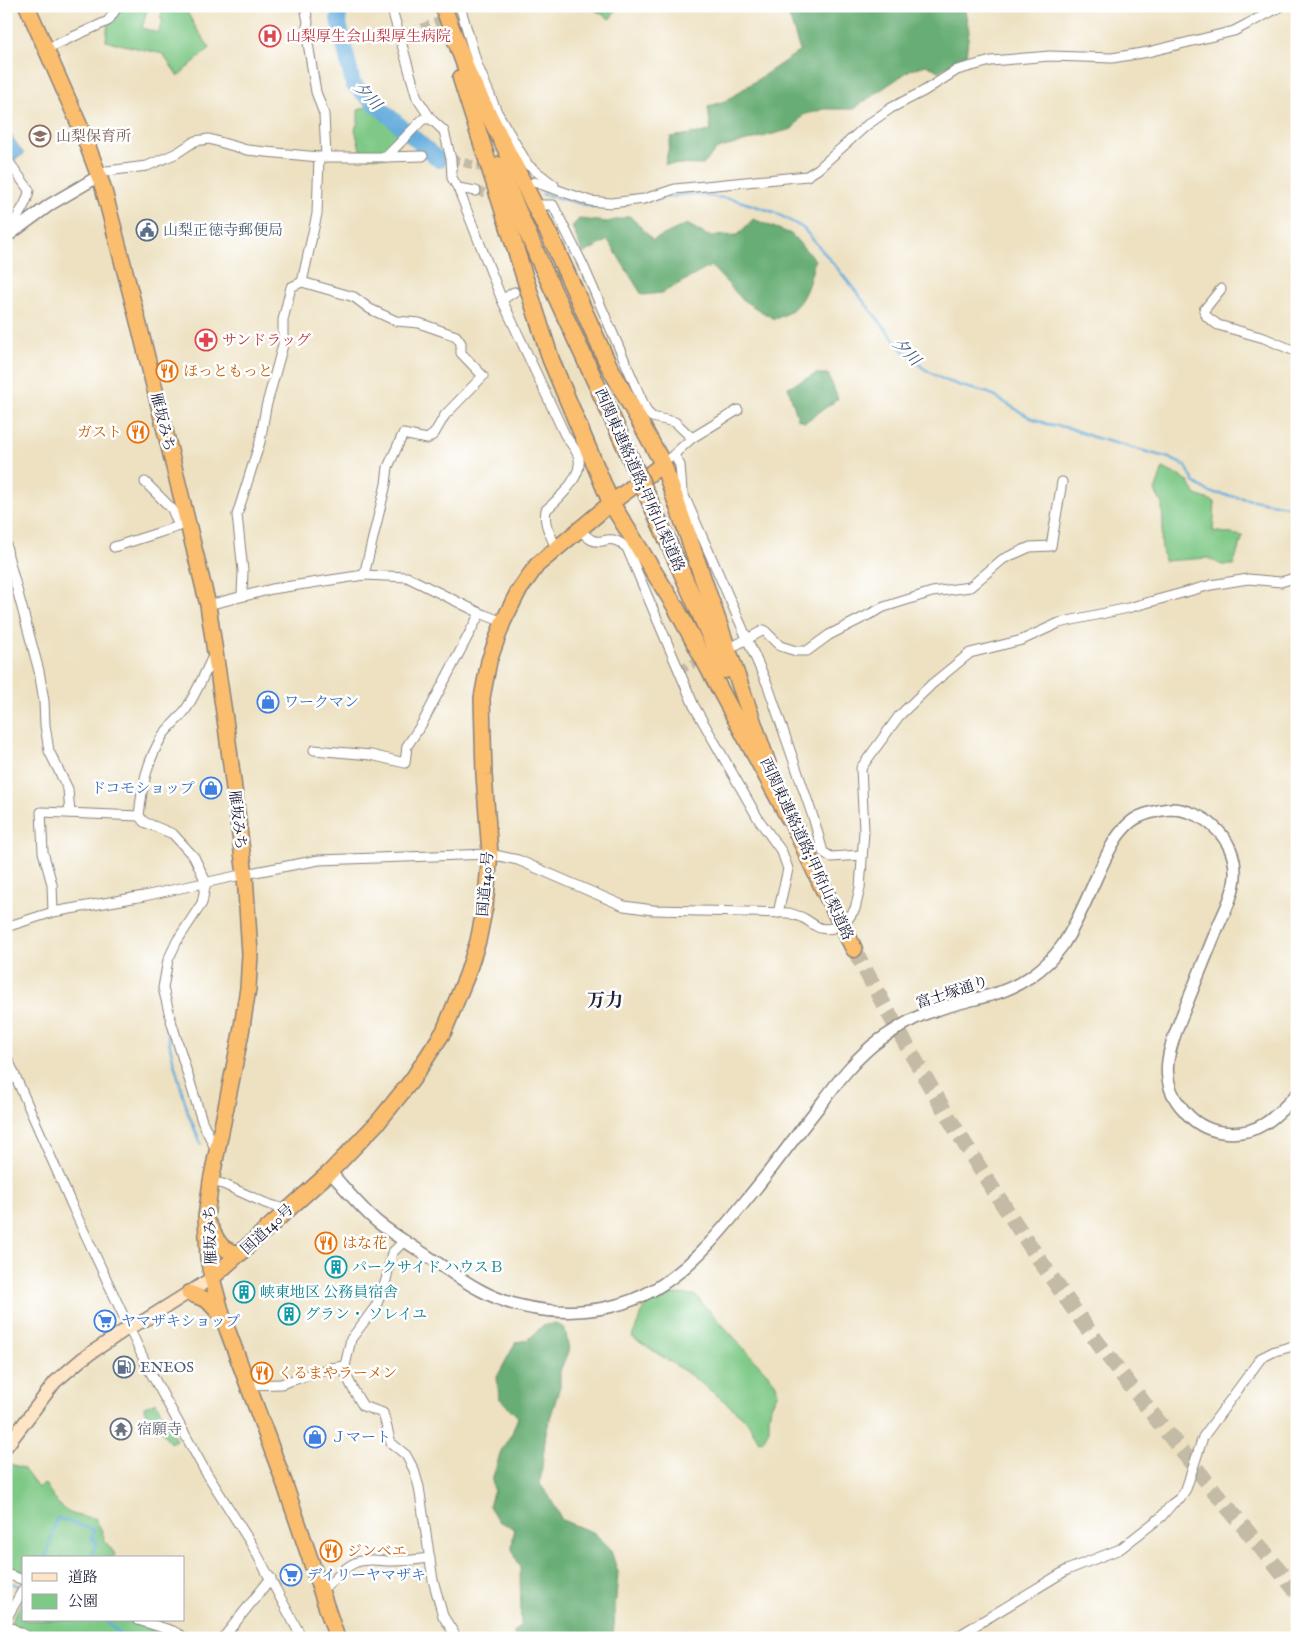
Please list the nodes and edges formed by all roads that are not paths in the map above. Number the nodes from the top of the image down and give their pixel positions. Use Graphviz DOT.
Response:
graph roads {
  1 [pos="27,6"];
  2 [pos="118,6"];
  3 [pos="305,6"];
  4 [pos="391,6"];
  5 [pos="437,6"];
  6 [pos="1282,6"];
  7 [pos="455,10"];
  8 [pos="409,33"];
  9 [pos="399,37"];
  10 [pos="46,48"];
  11 [pos="458,69"];
  12 [pos="431,119"];
  13 [pos="423,156"];
  14 [pos="323,157"];
  15 [pos="386,157"];
  16 [pos="6,158"];
  17 [pos="99,176"];
  18 [pos="534,182"];
  19 [pos="458,188"];
  20 [pos="560,190"];
  21 [pos="476,191"];
  22 [pos="539,205"];
  23 [pos="10,235"];
  24 [pos="302,282"];
  25 [pos="1221,289"];
  26 [pos="514,292"];
  27 [pos="502,300"];
  28 [pos="1297,352"];
  29 [pos="738,410"];
  30 [pos="692,438"];
  31 [pos="669,459"];
  32 [pos="145,482"];
  33 [pos="1062,482"];
  34 [pos="611,502"];
  35 [pos="184,524"];
  36 [pos="580,529"];
  37 [pos="6,544"];
  38 [pos="114,548"];
  39 [pos="556,549"];
  40 [pos="1297,574"];
  41 [pos="364,575"];
  42 [pos="242,595"];
  43 [pos="208,605"];
  44 [pos="480,613"];
  45 [pos="503,622"];
  46 [pos="748,639"];
  47 [pos="734,646"];
  48 [pos="216,650"];
  49 [pos="314,750"];
  50 [pos="770,768"];
  51 [pos="70,813"];
  52 [pos="139,816"];
  53 [pos="789,818"];
  54 [pos="490,854"];
  55 [pos="862,855"];
  56 [pos="245,874"];
  57 [pos="206,882"];
  58 [pos="53,912"];
  59 [pos="778,913"];
  60 [pos="846,922"];
  61 [pos="6,927"];
  62 [pos="833,928"];
  63 [pos="854,949"];
  64 [pos="6,1055"];
  65 [pos="1297,1094"];
  66 [pos="216,1150"];
  67 [pos="330,1172"];
  68 [pos="211,1181"];
  69 [pos="287,1210"];
  70 [pos="206,1217"];
  71 [pos="405,1240"];
  72 [pos="241,1253"];
  73 [pos="212,1278"];
  74 [pos="189,1293"];
  75 [pos="223,1318"];
  76 [pos="128,1328"];
  77 [pos="1297,1345"];
  78 [pos="345,1366"];
  79 [pos="249,1385"];
  80 [pos="6,1447"];
  81 [pos="430,1558"];
  82 [pos="6,1574"];
  83 [pos="270,1578"];
  84 [pos="22,1579"];
  85 [pos="320,1589"];
  86 [pos="22,1591"];
  87 [pos="6,1619"];
  88 [pos="144,1622"];
  89 [pos="6,1625"];
  90 [pos="30,1638"];
  91 [pos="185,1638"];
  92 [pos="223,1638"];
  93 [pos="302,1638"];
  94 [pos="337,1638"];
  95 [pos="457,1638"];
  96 [pos="955,1638"];
  1 -- 10 [label="highway, 雁坂みち"];
  2 -- 10 [label="street"];
  3 -- 14 [label="street"];
  4 -- 9 [label="street"];
  5 -- 11 [label="highway, 西関東連絡道路;甲府山梨道路"];
  6 -- 20 [label="street"];
  7 -- 20 [label="street"];
  7 -- 31 [label="highway"];
  8 -- 9 [label="street"];
  9 -- 12 [label="street"];
  10 -- 17 [label="highway, 雁坂みち"];
  11 -- 34 [label="highway"];
  11 -- 50 [label="highway, 西関東連絡道路;甲府山梨道路, bridge"];
  12 -- 15 [label="street"];
  12 -- 19 [label="street"];
  13 -- 15 [label="street"];
  14 -- 15 [label="street"];
  14 -- 17 [label="street"];
  14 -- 24 [label="street"];
  16 -- 23 [label="street"];
  17 -- 23 [label="street"];
  17 -- 35 [label="highway, 雁坂みち"];
  18 -- 20 [label="street"];
  19 -- 21 [label="street"];
  19 -- 27 [label="street"];
  22 -- 30 [label="street"];
  24 -- 41 [label="street"];
  24 -- 42 [label="street"];
  25 -- 28 [label="street"];
  26 -- 27 [label="street"];
  27 -- 39 [label="street"];
  29 -- 30 [label="street"];
  30 -- 31 [label="street"];
  31 -- 34 [label="highway, 国道140号"];
  31 -- 46 [label="street"];
  31 -- 50 [label="highway"];
  32 -- 35 [label="street"];
  33 -- 46 [label="street"];
  34 -- 36 [label="highway, 国道140号"];
  34 -- 53 [label="highway"];
  35 -- 38 [label="street"];
  35 -- 43 [label="highway, 雁坂みち"];
  36 -- 39 [label="highway, 国道140号"];
  36 -- 59 [label="street"];
  37 -- 51 [label="street"];
  39 -- 45 [label="highway, 国道140号"];
  40 -- 55 [label="street"];
  41 -- 42 [label="street"];
  41 -- 44 [label="street"];
  42 -- 43 [label="street"];
  43 -- 48 [label="highway, 雁坂みち"];
  44 -- 45 [label="street"];
  44 -- 49 [label="street"];
  45 -- 54 [label="highway, 国道140号"];
  46 -- 47 [label="street"];
  46 -- 55 [label="street"];
  48 -- 52 [label="street"];
  48 -- 56 [label="highway, 雁坂みち"];
  50 -- 53 [label="highway, 西関東連絡道路;甲府山梨道路"];
  51 -- 52 [label="street"];
  51 -- 58 [label="street"];
  52 -- 57 [label="street"];
  53 -- 63 [label="highway, 西関東連絡道路;甲府山梨道路"];
  54 -- 56 [label="street"];
  54 -- 59 [label="street"];
  54 -- 67 [label="highway, 国道140号"];
  55 -- 60 [label="street"];
  56 -- 57 [label="street"];
  56 -- 66 [label="highway, 雁坂みち"];
  57 -- 58 [label="street"];
  57 -- 66 [label="street"];
  58 -- 61 [label="street"];
  59 -- 62 [label="street"];
  64 -- 76 [label="street"];
  65 -- 71 [label="street, 富士塚通り"];
  66 -- 68 [label="highway, 雁坂みち"];
  67 -- 69 [label="highway, 国道140号"];
  67 -- 71 [label="street, 富士塚通り"];
  68 -- 69 [label="street"];
  68 -- 70 [label="highway, 雁坂みち"];
  69 -- 72 [label="highway, 国道140号"];
  70 -- 72 [label="highway"];
  70 -- 73 [label="highway, 雁坂みち"];
  71 -- 78 [label="street"];
  72 -- 73 [label="highway, 国道140号"];
  73 -- 74 [label="main road"];
  73 -- 75 [label="highway, 雁坂みち"];
  74 -- 75 [label="highway"];
  74 -- 76 [label="main road"];
  75 -- 79 [label="highway, 雁坂みち"];
  76 -- 80 [label="main road"];
  76 -- 83 [label="street"];
  77 -- 96 [label="street"];
  78 -- 79 [label="street"];
  78 -- 81 [label="street"];
  79 -- 85 [label="highway, 雁坂みち"];
  81 -- 85 [label="street"];
  81 -- 95 [label="street"];
  82 -- 84 [label="street"];
  83 -- 92 [label="street"];
  83 -- 93 [label="street"];
  85 -- 94 [label="highway, 雁坂みち"];
  86 -- 87 [label="street"];
  88 -- 91 [label="street"];
  89 -- 90 [label="street"];
}
